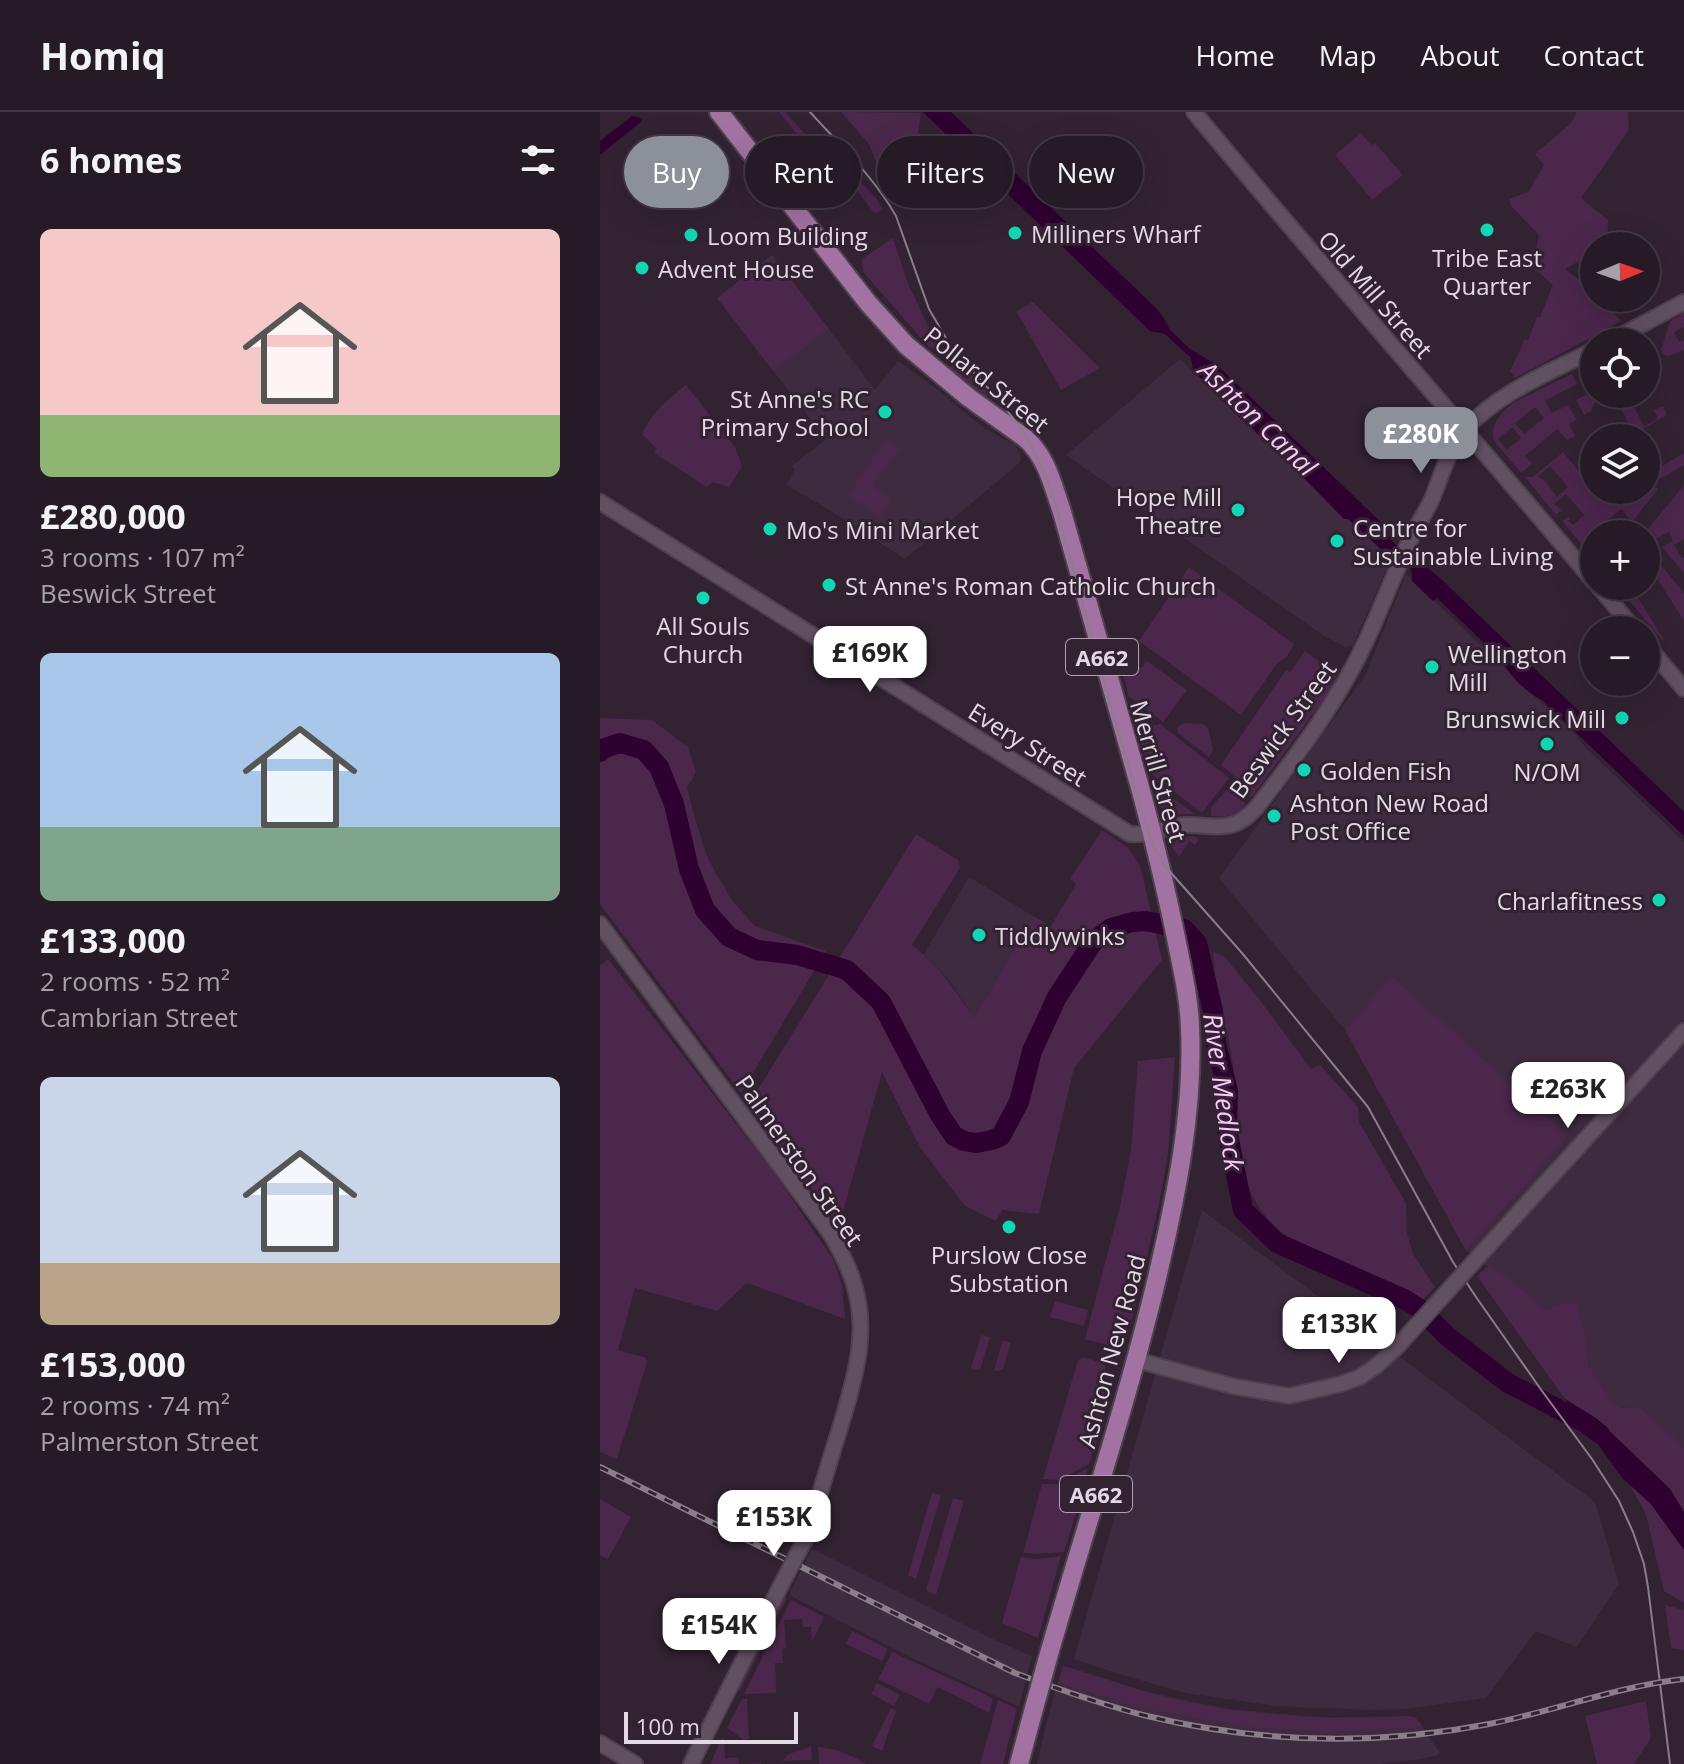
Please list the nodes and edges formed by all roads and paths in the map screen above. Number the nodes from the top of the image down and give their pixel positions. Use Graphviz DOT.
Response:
graph roads {
  1 [pos="719,112"];
  2 [pos="1194,112"];
  3 [pos="1684,302"];
  4 [pos="1635,328"];
  5 [pos="1580,357"];
  6 [pos="1466,429"];
  7 [pos="1043,459"];
  8 [pos="600,502"];
  9 [pos="1580,565"];
  10 [pos="1610,600"];
  11 [pos="1623,616"];
  12 [pos="1660,661"];
  13 [pos="1684,689"];
  14 [pos="1152,833"];
  15 [pos="600,924"];
  16 [pos="613,941"];
  17 [pos="1177,941"];
  18 [pos="600,951"];
  19 [pos="1684,1031"];
  20 [pos="1136,1360"];
  21 [pos="600,1743"];
  22 [pos="635,1764"];
  23 [pos="691,1764"];
  24 [pos="1019,1764"];
  1 -- 7 [label="main road, Pollard Street / A662"];
  2 -- 6 [label="street, Old Mill Street"];
  3 -- 4 [label="street"];
  5 -- 6 [label="street, Beswick Street"];
  6 -- 9 [label="street, Old Mill Street"];
  6 -- 14 [label="street, Beswick Street"];
  7 -- 14 [label="main road, Merrill Street / A662"];
  8 -- 14 [label="street, Every Street"];
  10 -- 11 [label="street, Old Mill Street"];
  12 -- 13 [label="street"];
  14 -- 17 [label="main road, Merrill Street / A662"];
  15 -- 16 [label="street, Palmerston Street"];
  16 -- 18 [label="street"];
  16 -- 23 [label="street, Palmerston Street, bridge"];
  17 -- 20 [label="main road, Ashton New Road / A662"];
  19 -- 20 [label="street, bridge"];
  20 -- 24 [label="main road, Ashton New Road / A662, bridge"];
  21 -- 22 [label="street"];
}
